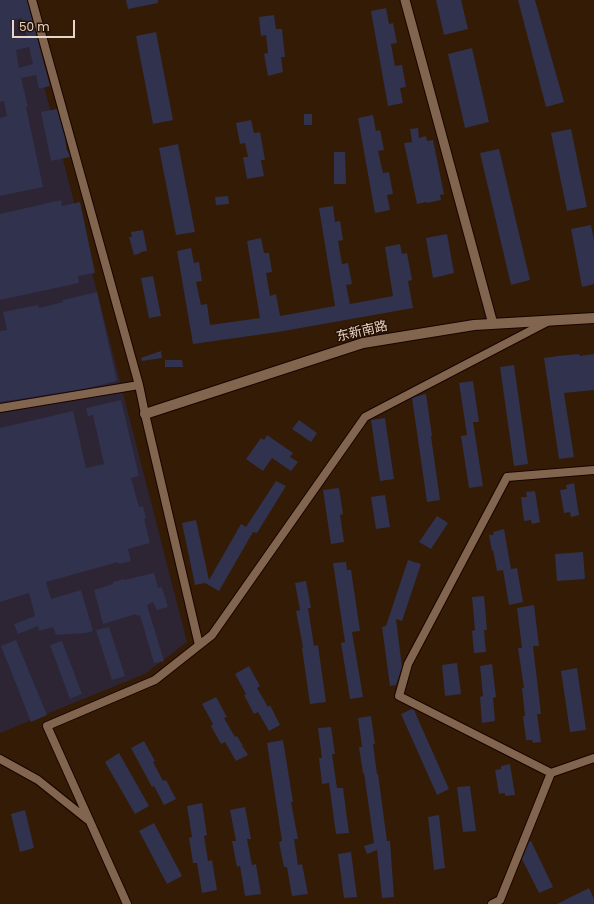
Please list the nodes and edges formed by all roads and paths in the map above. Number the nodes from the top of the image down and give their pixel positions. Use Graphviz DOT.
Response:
graph roads {
  1 [pos="32,0"];
  2 [pos="405,0"];
  3 [pos="594,318"];
  4 [pos="551,320"];
  5 [pos="493,324"];
  6 [pos="139,385"];
  7 [pos="0,408"];
  8 [pos="145,414"];
  9 [pos="594,470"];
  10 [pos="199,645"];
  11 [pos="594,758"];
  12 [pos="0,759"];
  13 [pos="551,773"];
  14 [pos="90,822"];
  15 [pos="127,904"];
  16 [pos="492,904"];
  1 -- 6 [label="street"];
  2 -- 5 [label="street"];
  3 -- 4 [label="main road, 东新南路"];
  4 -- 5 [label="main road, 东新南路"];
  4 -- 10 [label="street"];
  5 -- 8 [label="main road, 东新南路"];
  6 -- 7 [label="street"];
  6 -- 8 [label="street"];
  8 -- 10 [label="street"];
  9 -- 13 [label="street"];
  10 -- 14 [label="street"];
  11 -- 13 [label="street"];
  12 -- 14 [label="street"];
  13 -- 16 [label="street"];
  14 -- 15 [label="street"];
}
